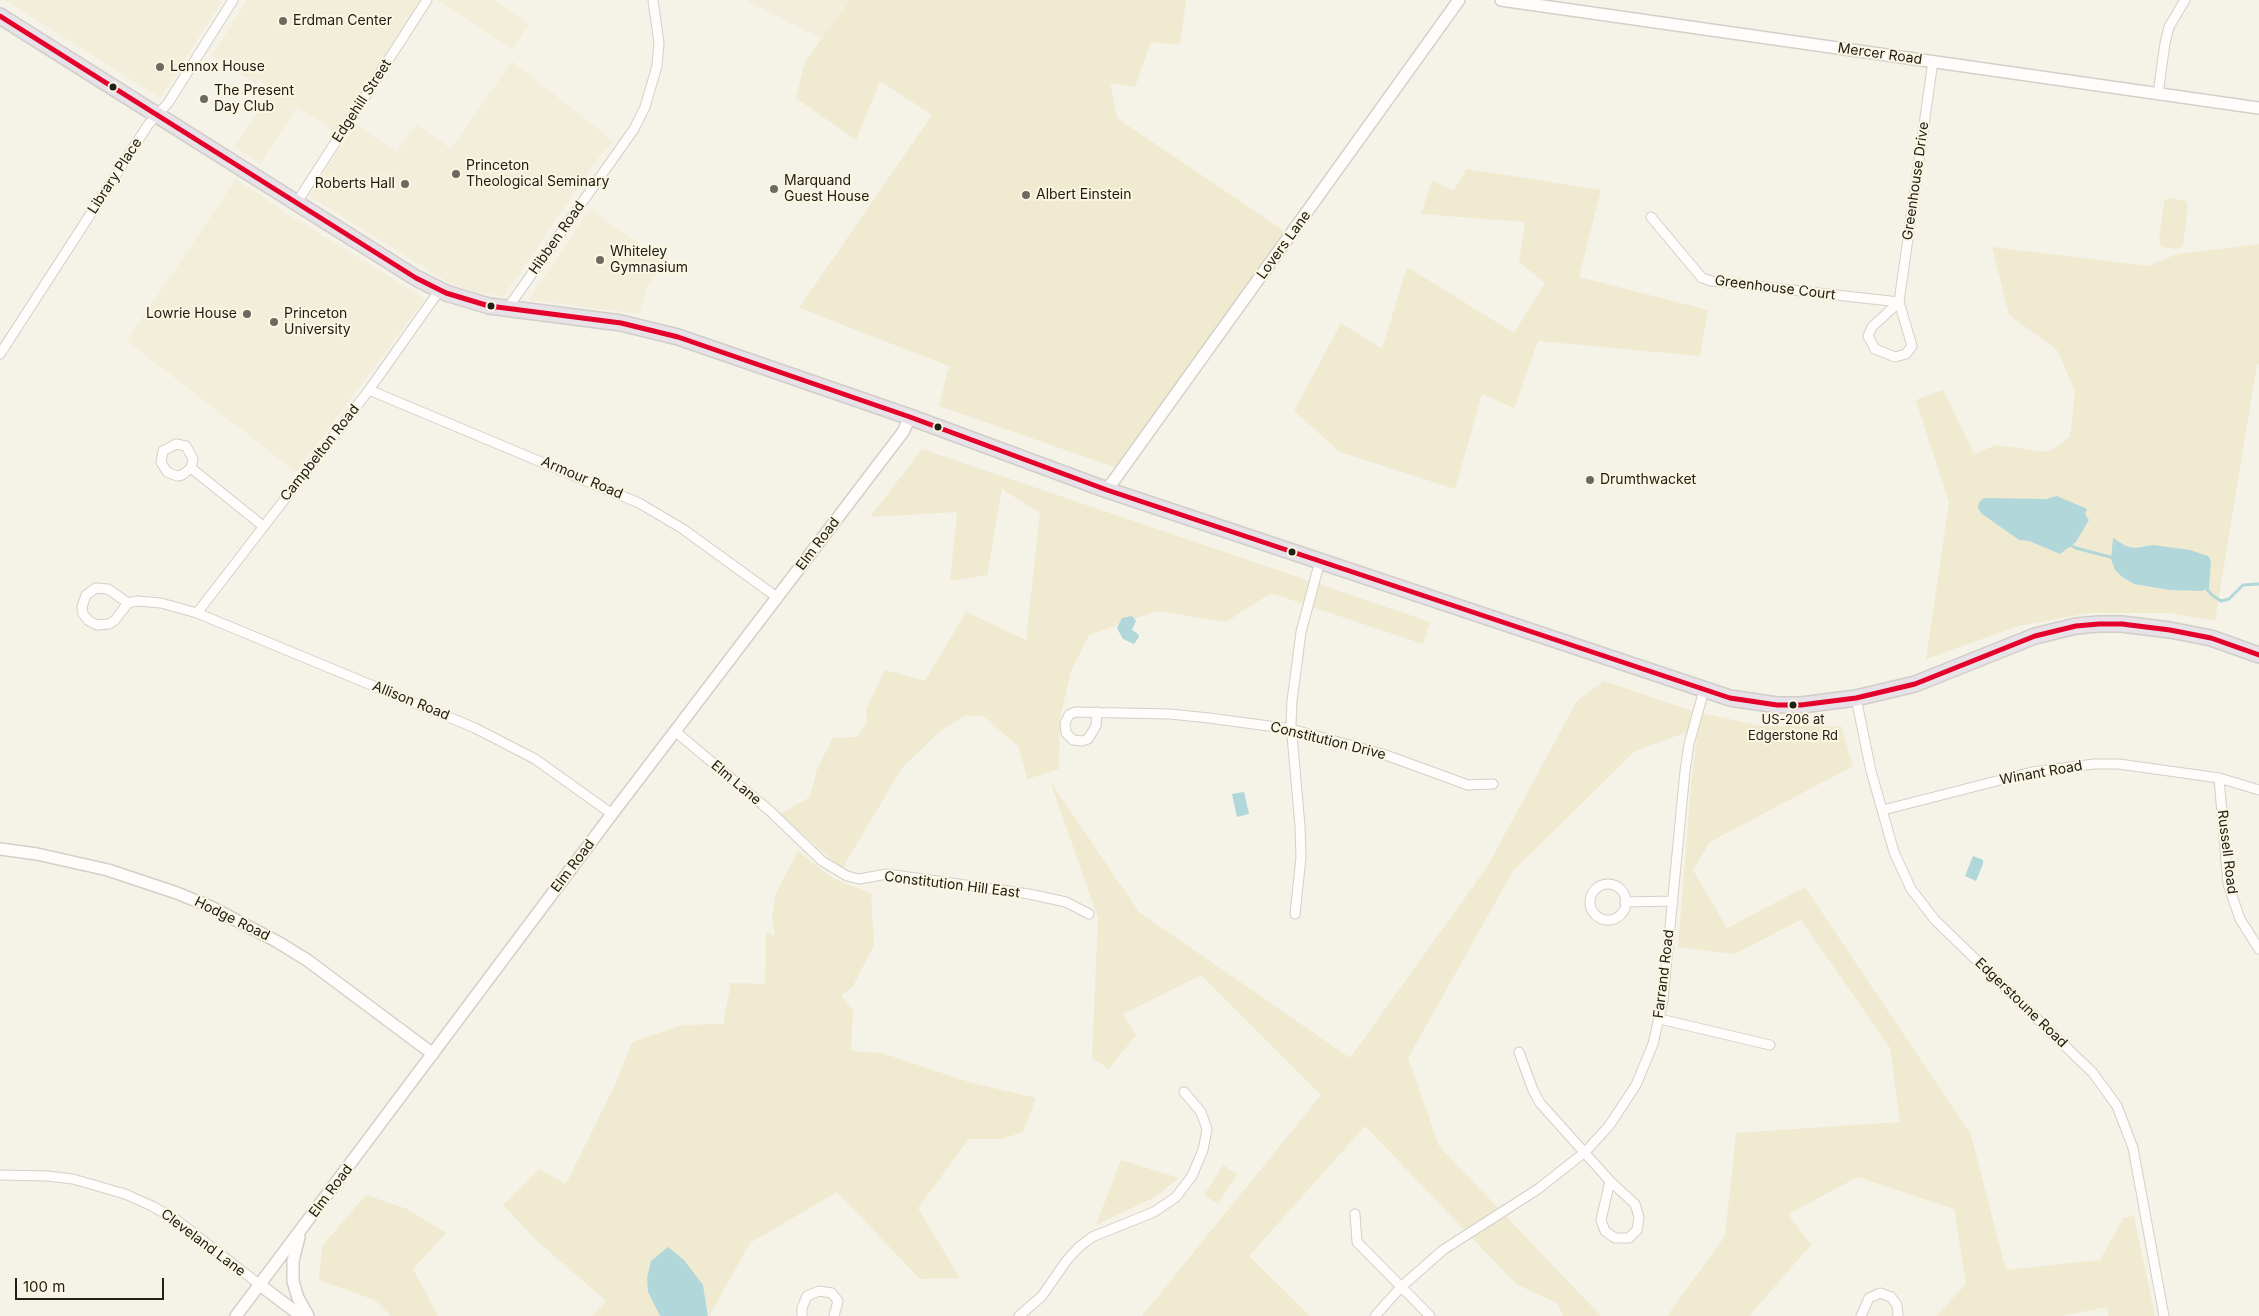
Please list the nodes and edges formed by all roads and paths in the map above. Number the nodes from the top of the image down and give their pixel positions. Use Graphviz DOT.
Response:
graph roads {
  1 [pos="233,0"];
  2 [pos="428,0"];
  3 [pos="654,0"];
  4 [pos="1459,0"];
  5 [pos="1500,0"];
  6 [pos="2185,0"];
  7 [pos="0,16"];
  8 [pos="1933,61"];
  9 [pos="2158,94"];
  10 [pos="2259,108"];
  11 [pos="158,114"];
  12 [pos="297,202"];
  13 [pos="1651,217"];
  14 [pos="439,291"];
  15 [pos="1898,302"];
  16 [pos="507,309"];
  17 [pos="0,354"];
  18 [pos="369,390"];
  19 [pos="910,417"];
  20 [pos="191,468"];
  21 [pos="1107,490"];
  22 [pos="263,526"];
  23 [pos="1320,560"];
  24 [pos="778,598"];
  25 [pos="128,602"];
  26 [pos="197,613"];
  27 [pos="2259,655"];
  28 [pos="1704,690"];
  29 [pos="1856,698"];
  30 [pos="1097,712"];
  31 [pos="1291,729"];
  32 [pos="676,732"];
  33 [pos="2219,778"];
  34 [pos="1493,784"];
  35 [pos="2259,790"];
  36 [pos="1883,810"];
  37 [pos="612,814"];
  38 [pos="796,836"];
  39 [pos="0,849"];
  40 [pos="1673,901"];
  41 [pos="1625,902"];
  42 [pos="1090,914"];
  43 [pos="1295,914"];
  44 [pos="2259,949"];
  45 [pos="1660,1019"];
  46 [pos="1770,1045"];
  47 [pos="1518,1052"];
  48 [pos="433,1054"];
  49 [pos="1184,1092"];
  50 [pos="1585,1152"];
  51 [pos="0,1175"];
  52 [pos="1610,1181"];
  53 [pos="1354,1214"];
  54 [pos="300,1231"];
  55 [pos="260,1285"];
  56 [pos="1401,1287"];
  57 [pos="236,1316"];
  58 [pos="301,1316"];
  59 [pos="308,1316"];
  60 [pos="802,1316"];
  61 [pos="834,1316"];
  62 [pos="1020,1316"];
  63 [pos="1375,1316"];
  64 [pos="1430,1316"];
  65 [pos="1861,1316"];
  66 [pos="1898,1316"];
  67 [pos="2164,1316"];
  1 -- 11 [label="street, Library Place"];
  2 -- 12 [label="street, Edgehill Street"];
  3 -- 16 [label="street, Hibben Road"];
  4 -- 21 [label="street, Lovers Lane"];
  5 -- 8 [label="street, Mercer Road"];
  6 -- 9 [label="street"];
  7 -- 11 [label="highway"];
  8 -- 9 [label="street, Mercer Road"];
  8 -- 15 [label="street, Greenhouse Drive"];
  9 -- 10 [label="street, Mercer Road"];
  11 -- 12 [label="highway"];
  11 -- 17 [label="street, Library Place"];
  12 -- 14 [label="highway"];
  13 -- 15 [label="street, Greenhouse Court"];
  14 -- 16 [label="highway"];
  14 -- 18 [label="street, Campbelton Road"];
  15 -- 15 [label="street, Greenhouse Drive"];
  16 -- 19 [label="highway"];
  18 -- 22 [label="street, Campbelton Road"];
  18 -- 24 [label="street, Armour Road"];
  19 -- 21 [label="highway"];
  19 -- 24 [label="street, Elm Road"];
  20 -- 22 [label="street"];
  21 -- 23 [label="highway"];
  22 -- 26 [label="street, Campbelton Road"];
  23 -- 28 [label="highway"];
  23 -- 31 [label="street"];
  24 -- 32 [label="street, Elm Road"];
  25 -- 25 [label="street"];
  25 -- 26 [label="street, Allison Road"];
  26 -- 37 [label="street, Allison Road"];
  27 -- 29 [label="highway"];
  28 -- 29 [label="highway"];
  28 -- 40 [label="street, Farrand Road"];
  29 -- 36 [label="street, Edgerstoune Road"];
  30 -- 31 [label="street, Constitution Drive"];
  31 -- 34 [label="street, Constitution Drive"];
  31 -- 43 [label="street"];
  32 -- 37 [label="street, Elm Road"];
  32 -- 38 [label="street, Elm Lane"];
  33 -- 35 [label="street, Winant Road"];
  33 -- 36 [label="street, Winant Road"];
  33 -- 44 [label="street, Russell Road"];
  36 -- 67 [label="street, Edgerstoune Road"];
  37 -- 48 [label="street, Elm Road"];
  38 -- 42 [label="street, Constitution Hill East"];
  39 -- 48 [label="street, Hodge Road"];
  40 -- 41 [label="street"];
  40 -- 45 [label="street, Farrand Road"];
  41 -- 41 [label="street"];
  45 -- 46 [label="street"];
  45 -- 50 [label="street, Farrand Road"];
  47 -- 50 [label="street"];
  48 -- 54 [label="street, Elm Road"];
  49 -- 62 [label="street"];
  50 -- 52 [label="street"];
  50 -- 56 [label="street, Farrand Road"];
  51 -- 55 [label="street, Cleveland Lane"];
  52 -- 52 [label="street"];
  53 -- 56 [label="street"];
  54 -- 55 [label="street, Elm Road"];
  54 -- 59 [label="street"];
  55 -- 57 [label="street, Elm Road"];
  55 -- 58 [label="street"];
  56 -- 63 [label="street, Farrand Road"];
  56 -- 64 [label="street"];
  60 -- 61 [label="street"];
  65 -- 66 [label="street"];
}
